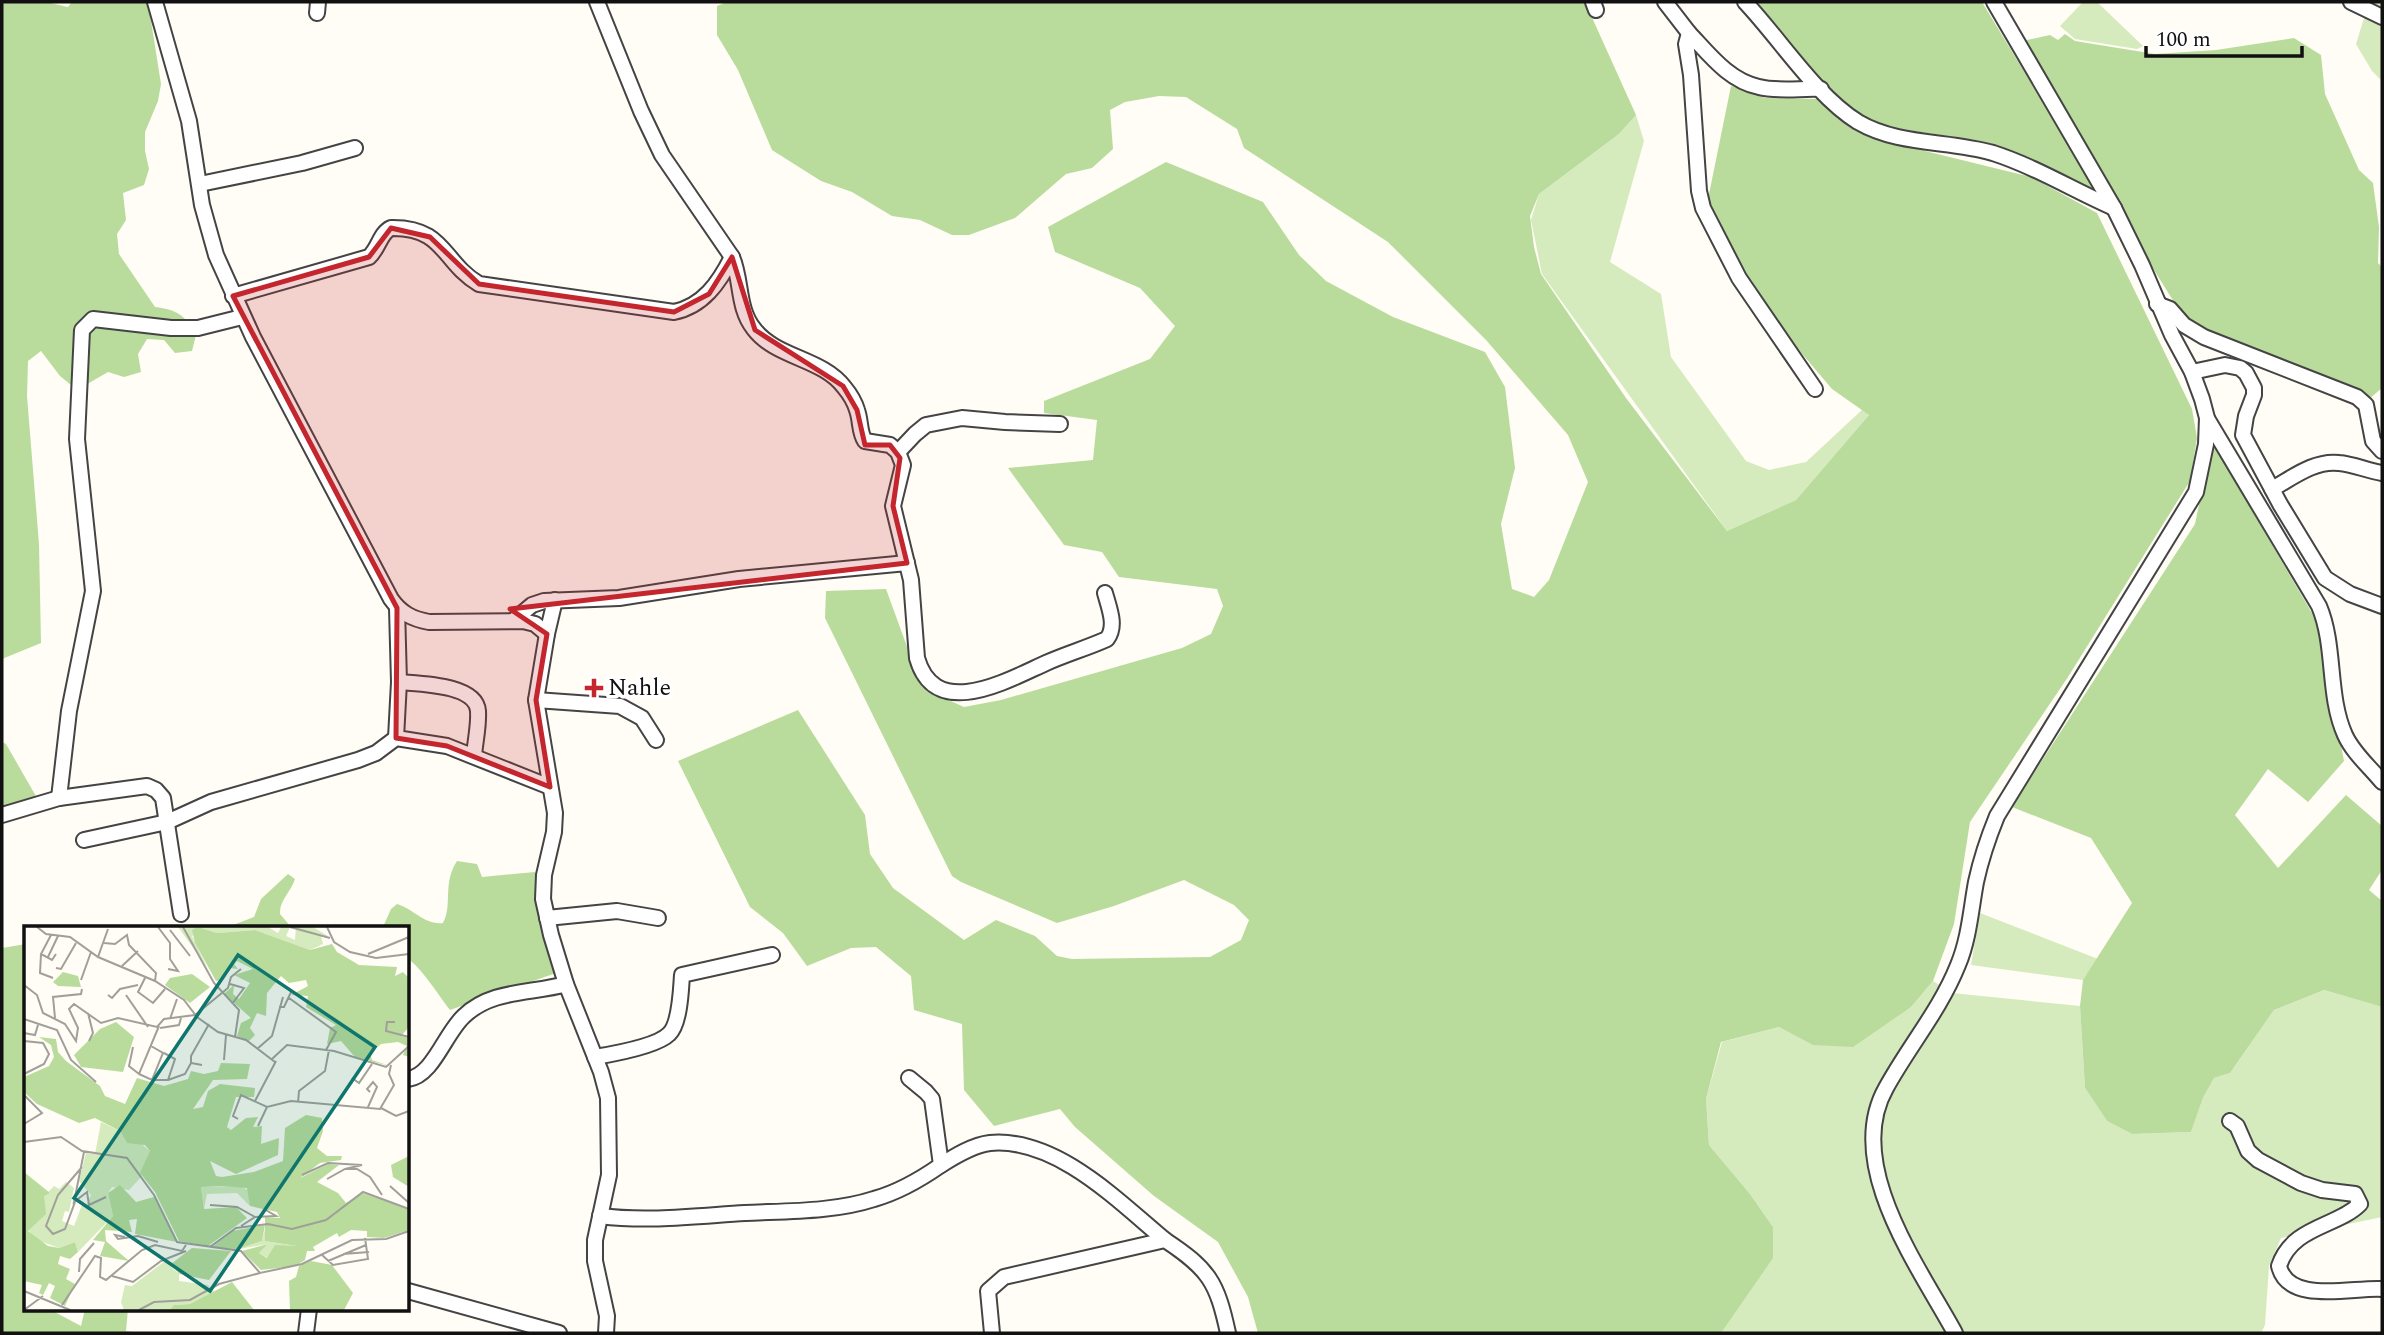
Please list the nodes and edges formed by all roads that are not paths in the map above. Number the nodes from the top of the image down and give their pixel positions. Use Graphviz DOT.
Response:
graph roads {
  1 [pos="155,2"];
  2 [pos="597,2"];
  3 [pos="1665,2"];
  4 [pos="1745,2"];
  5 [pos="1994,2"];
  6 [pos="2351,2"];
  7 [pos="2382,17"];
  8 [pos="1689,33"];
  9 [pos="1821,89"];
  10 [pos="355,148"];
  11 [pos="200,184"];
  12 [pos="2114,208"];
  13 [pos="732,257"];
  14 [pos="233,296"];
  15 [pos="2158,304"];
  16 [pos="242,317"];
  17 [pos="2192,372"];
  18 [pos="1815,389"];
  19 [pos="2207,418"];
  20 [pos="1060,424"];
  21 [pos="2382,451"];
  22 [pos="898,452"];
  23 [pos="2382,473"];
  24 [pos="2272,489"];
  25 [pos="907,564"];
  26 [pos="1105,593"];
  27 [pos="555,600"];
  28 [pos="2382,606"];
  29 [pos="397,608"];
  30 [pos="513,621"];
  31 [pos="547,634"];
  32 [pos="399,682"];
  33 [pos="537,700"];
  34 [pos="396,738"];
  35 [pos="656,740"];
  36 [pos="474,756"];
  37 [pos="2382,782"];
  38 [pos="550,787"];
  39 [pos="59,798"];
  40 [pos="2,814"];
  41 [pos="167,822"];
  42 [pos="84,839"];
  43 [pos="181,914"];
  44 [pos="547,918"];
  45 [pos="658,918"];
  46 [pos="772,955"];
  47 [pos="566,984"];
  48 [pos="595,1057"];
  49 [pos="909,1078"];
  50 [pos="410,1079"];
  51 [pos="2230,1121"];
  52 [pos="942,1165"];
  53 [pos="600,1216"];
  54 [pos="1165,1240"];
  55 [pos="2382,1289"];
  56 [pos="410,1292"];
  57 [pos="309,1310"];
  58 [pos="306,1333"];
  59 [pos="559,1333"];
  60 [pos="606,1333"];
  61 [pos="992,1333"];
  62 [pos="1228,1333"];
  63 [pos="1955,1333"];
  1 -- 11 [label="street"];
  2 -- 13 [label="street"];
  3 -- 8 [label="street"];
  4 -- 9 [label="street"];
  5 -- 12 [label="street"];
  6 -- 7 [label="street"];
  8 -- 9 [label="street"];
  8 -- 18 [label="street"];
  9 -- 12 [label="street"];
  10 -- 11 [label="street"];
  11 -- 14 [label="street"];
  12 -- 15 [label="street"];
  13 -- 14 [label="street"];
  13 -- 22 [label="street"];
  14 -- 16 [label="street"];
  15 -- 17 [label="street"];
  15 -- 21 [label="street"];
  16 -- 29 [label="street"];
  16 -- 39 [label="street"];
  17 -- 19 [label="street"];
  17 -- 24 [label="street"];
  19 -- 37 [label="street"];
  19 -- 63 [label="street"];
  20 -- 22 [label="street"];
  22 -- 25 [label="street"];
  23 -- 24 [label="street"];
  24 -- 28 [label="street"];
  25 -- 26 [label="street"];
  25 -- 27 [label="street"];
  27 -- 30 [label="street"];
  27 -- 31 [label="street"];
  29 -- 30 [label="street"];
  29 -- 32 [label="street"];
  30 -- 31 [label="street"];
  31 -- 33 [label="street"];
  32 -- 34 [label="street"];
  32 -- 36 [label="street"];
  33 -- 35 [label="street"];
  33 -- 38 [label="street"];
  34 -- 36 [label="street"];
  34 -- 41 [label="street"];
  36 -- 38 [label="street"];
  38 -- 44 [label="street"];
  39 -- 40 [label="street"];
  39 -- 41 [label="street"];
  41 -- 42 [label="street"];
  41 -- 43 [label="street"];
  44 -- 45 [label="street"];
  44 -- 47 [label="street"];
  46 -- 48 [label="street"];
  47 -- 48 [label="street"];
  47 -- 50 [label="street"];
  48 -- 53 [label="street"];
  49 -- 52 [label="street"];
  51 -- 55 [label="street"];
  52 -- 53 [label="street"];
  52 -- 54 [label="street"];
  53 -- 60 [label="street"];
  54 -- 61 [label="street"];
  54 -- 62 [label="street"];
  56 -- 59 [label="street"];
  57 -- 58 [label="street"];
}
